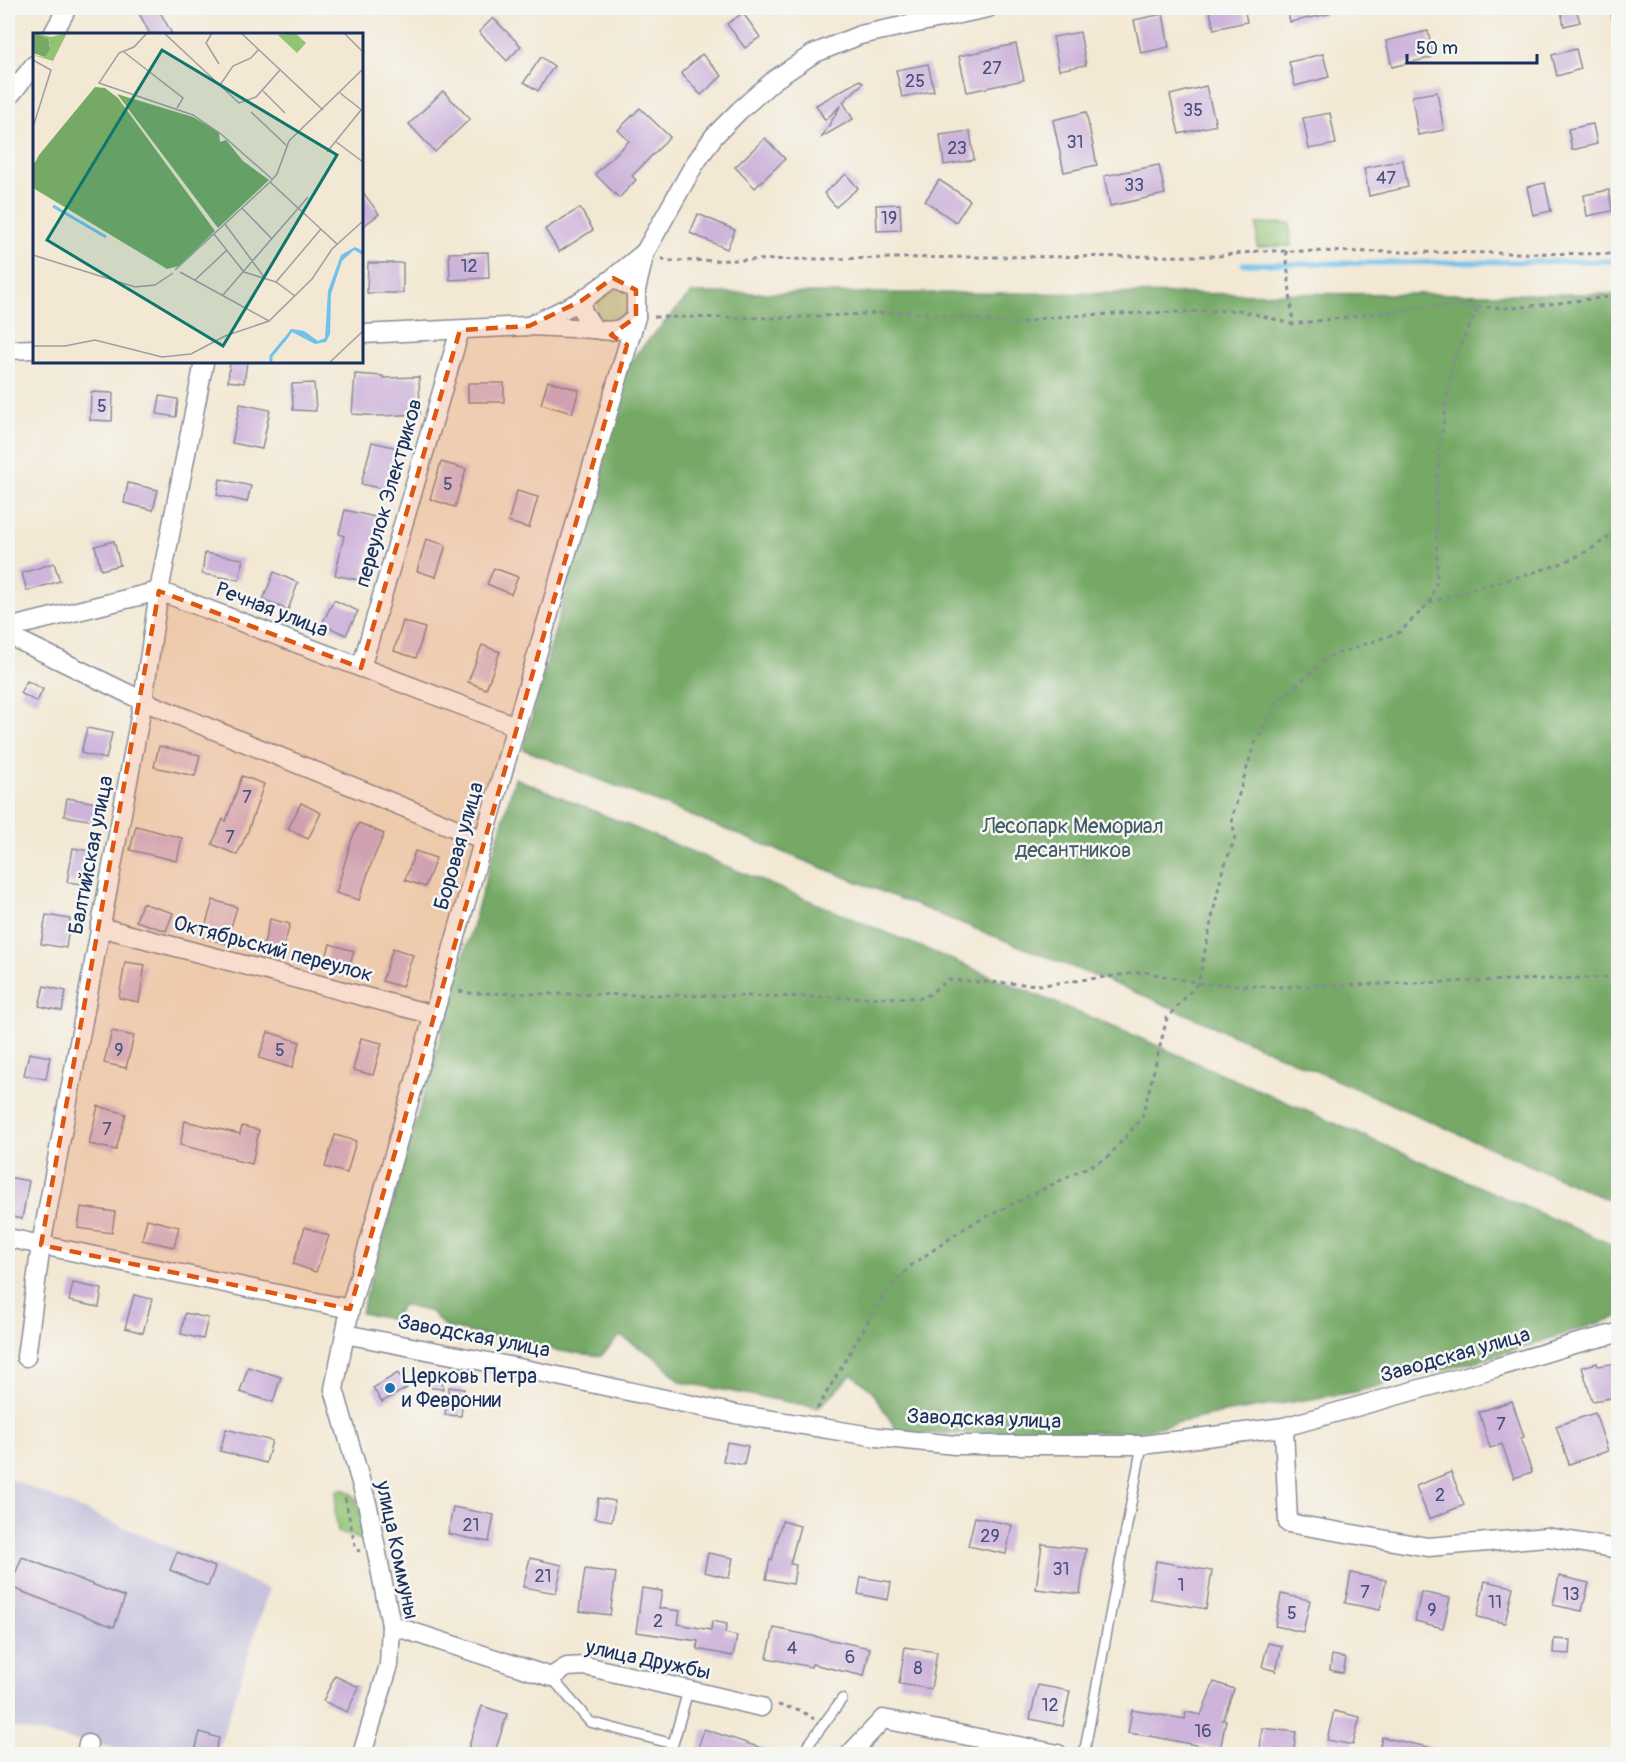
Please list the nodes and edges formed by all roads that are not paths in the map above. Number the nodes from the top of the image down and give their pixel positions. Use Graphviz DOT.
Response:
graph roads {
  1 [pos="67,8"];
  2 [pos="988,8"];
  3 [pos="1616,8"];
  4 [pos="1618,22"];
  5 [pos="54,33"];
  6 [pos="33,66"];
  7 [pos="8,98"];
  8 [pos="645,252"];
  9 [pos="613,278"];
  10 [pos="636,290"];
  11 [pos="581,301"];
  12 [pos="636,317"];
  13 [pos="529,326"];
  14 [pos="460,330"];
  15 [pos="600,331"];
  16 [pos="363,334"];
  17 [pos="627,345"];
  18 [pos="33,349"];
  19 [pos="8,350"];
  20 [pos="204,363"];
  21 [pos="159,591"];
  22 [pos="8,628"];
  23 [pos="8,636"];
  24 [pos="361,668"];
  25 [pos="143,701"];
  26 [pos="516,726"];
  27 [pos="484,840"];
  28 [pos="100,927"];
  29 [pos="434,1015"];
  30 [pos="8,1238"];
  31 [pos="41,1245"];
  32 [pos="350,1309"];
  33 [pos="345,1334"];
  34 [pos="1618,1334"];
  35 [pos="26,1357"];
  36 [pos="334,1389"];
  37 [pos="1284,1427"];
  38 [pos="1142,1445"];
  39 [pos="1618,1549"];
  40 [pos="392,1625"];
  41 [pos="551,1677"];
  42 [pos="688,1691"];
  43 [pos="842,1699"];
  44 [pos="762,1707"];
  45 [pos="362,1755"];
  46 [pos="803,1755"];
  47 [pos="850,1755"];
  48 [pos="1058,1755"];
  49 [pos="1084,1755"];
  1 -- 5 [label="street"];
  2 -- 8 [label="street"];
  3 -- 4 [label="lane"];
  6 -- 7 [label="street"];
  8 -- 9 [label="street"];
  8 -- 10 [label="street"];
  9 -- 10 [label="street"];
  9 -- 11 [label="street"];
  10 -- 12 [label="street"];
  11 -- 13 [label="street"];
  11 -- 15 [label="street"];
  12 -- 15 [label="street"];
  12 -- 17 [label="street, Боровая улица"];
  13 -- 14 [label="street"];
  13 -- 15 [label="street"];
  14 -- 16 [label="street"];
  14 -- 24 [label="street, переулок Электриков"];
  15 -- 17 [label="street"];
  17 -- 26 [label="street, Боровая улица"];
  18 -- 19 [label="street"];
  20 -- 21 [label="street, Балтийская улица"];
  21 -- 22 [label="street"];
  21 -- 24 [label="street, Речная улица"];
  21 -- 25 [label="street, Балтийская улица"];
  23 -- 25 [label="street"];
  24 -- 26 [label="street, Речная улица"];
  25 -- 27 [label="street"];
  25 -- 28 [label="street, Балтийская улица"];
  26 -- 27 [label="street, Боровая улица"];
  27 -- 29 [label="street, Боровая улица"];
  28 -- 29 [label="street, Октябрьский переулок"];
  28 -- 31 [label="street, Балтийская улица"];
  29 -- 32 [label="street, Боровая улица"];
  30 -- 31 [label="street"];
  31 -- 32 [label="street"];
  31 -- 35 [label="street, Балтийская улица"];
  32 -- 33 [label="street, Боровая улица"];
  33 -- 36 [label="street, Боровая улица"];
  33 -- 38 [label="street, Заводская улица"];
  34 -- 37 [label="street, Заводская улица"];
  36 -- 40 [label="street, улица Коммуны"];
  37 -- 38 [label="street, Заводская улица"];
  37 -- 39 [label="street"];
  38 -- 49 [label="lane"];
  40 -- 41 [label="street"];
  40 -- 45 [label="street, улица Коммуны"];
  41 -- 42 [label="street, улица Дружбы"];
  41 -- 42 [label="lane"];
  42 -- 44 [label="street, улица Дружбы"];
  43 -- 46 [label="lane"];
  47 -- 48 [label="street"];
}
